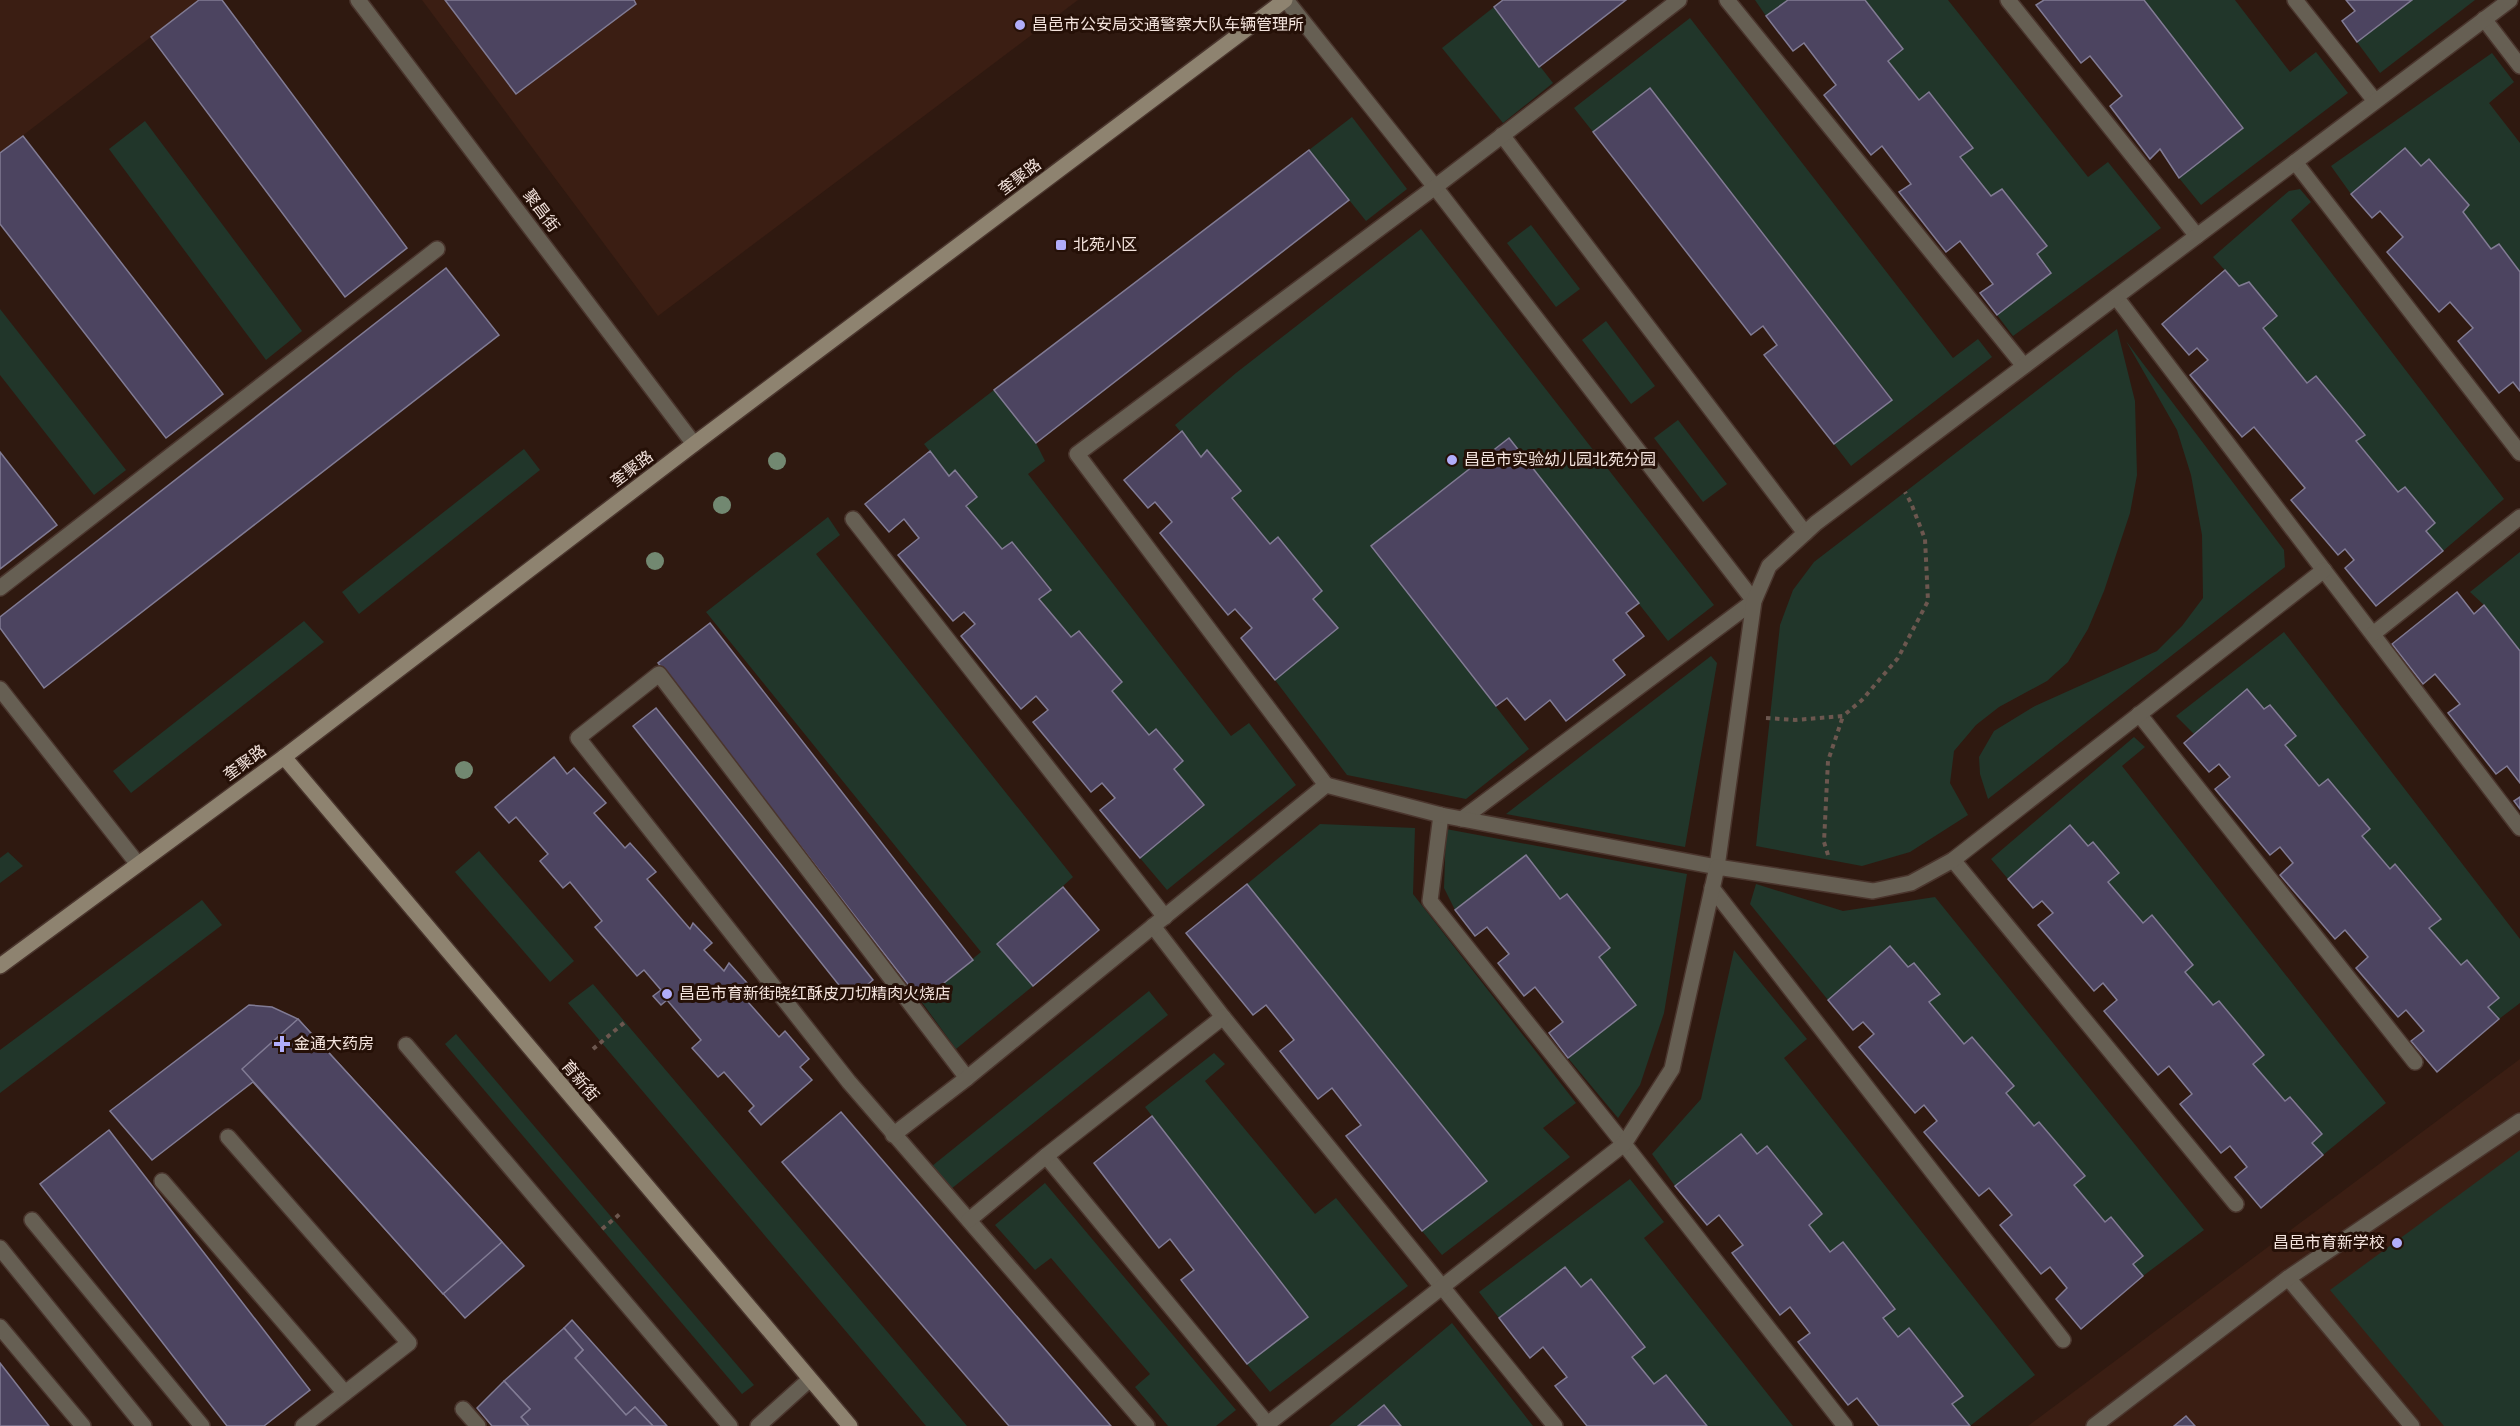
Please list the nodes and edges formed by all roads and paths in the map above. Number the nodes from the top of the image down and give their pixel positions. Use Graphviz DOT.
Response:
graph roads {
  1 [pos="358,0"];
  2 [pos="1285,0"];
  3 [pos="1679,0"];
  4 [pos="1727,0"];
  5 [pos="2008,0"];
  6 [pos="2295,0"];
  7 [pos="2510,0"];
  8 [pos="2484,19"];
  9 [pos="2520,66"];
  10 [pos="2375,101"];
  11 [pos="1502,135"];
  12 [pos="2295,162"];
  13 [pos="1435,187"];
  14 [pos="2197,236"];
  15 [pos="437,249"];
  16 [pos="2116,297"];
  17 [pos="2024,366"];
  18 [pos="694,444"];
  19 [pos="2520,453"];
  20 [pos="1889,468"];
  21 [pos="2520,517"];
  22 [pos="853,519"];
  23 [pos="1805,533"];
  24 [pos="2324,570"];
  25 [pos="0,588"];
  26 [pos="1755,601"];
  27 [pos="2373,634"];
  28 [pos="0,689"];
  29 [pos="2139,714"];
  30 [pos="1738,716"];
  31 [pos="1843,716"];
  32 [pos="284,757"];
  33 [pos="1326,785"];
  34 [pos="1442,815"];
  35 [pos="1462,819"];
  36 [pos="2520,828"];
  37 [pos="1953,860"];
  38 [pos="137,863"];
  39 [pos="1717,867"];
  40 [pos="1835,885"];
  41 [pos="1712,888"];
  42 [pos="1159,922"];
  43 [pos="0,966"];
  44 [pos="1223,1017"];
  45 [pos="625,1022"];
  46 [pos="406,1045"];
  47 [pos="592,1049"];
  48 [pos="2415,1062"];
  49 [pos="967,1078"];
  50 [pos="2520,1121"];
  51 [pos="894,1135"];
  52 [pos="228,1137"];
  53 [pos="1624,1144"];
  54 [pos="1046,1156"];
  55 [pos="162,1181"];
  56 [pos="2236,1204"];
  57 [pos="621,1213"];
  58 [pos="32,1220"];
  59 [pos="969,1220"];
  60 [pos="602,1229"];
  61 [pos="0,1248"];
  62 [pos="2288,1278"];
  63 [pos="1442,1288"];
  64 [pos="0,1327"];
  65 [pos="2063,1340"];
  66 [pos="809,1380"];
  67 [pos="345,1394"];
  68 [pos="463,1409"];
  69 [pos="1267,1425"];
  70 [pos="83,1426"];
  71 [pos="144,1426"];
  72 [pos="202,1426"];
  73 [pos="303,1426"];
  74 [pos="478,1426"];
  75 [pos="730,1426"];
  76 [pos="758,1426"];
  77 [pos="850,1426"];
  78 [pos="1147,1426"];
  79 [pos="1555,1426"];
  80 [pos="1845,1426"];
  81 [pos="2094,1426"];
  82 [pos="2412,1426"];
  1 -- 18 [label="street, 聚昌街"];
  2 -- 13 [label="street"];
  2 -- 18 [label="street, 奎聚路"];
  3 -- 11 [label="street"];
  4 -- 17 [label="street"];
  5 -- 14 [label="street"];
  6 -- 10 [label="street"];
  7 -- 8 [label="street"];
  8 -- 9 [label="street"];
  8 -- 10 [label="street"];
  10 -- 12 [label="street"];
  11 -- 13 [label="street"];
  11 -- 23 [label="street"];
  12 -- 14 [label="street"];
  12 -- 19 [label="street"];
  13 -- 26 [label="street"];
  13 -- 33 [label="street"];
  14 -- 16 [label="street"];
  15 -- 25 [label="street"];
  16 -- 17 [label="street"];
  16 -- 24 [label="street"];
  17 -- 20 [label="street"];
  18 -- 32 [label="street, 奎聚路"];
  20 -- 23 [label="street"];
  20 -- 31 [label="path"];
  21 -- 27 [label="street"];
  22 -- 42 [label="street"];
  23 -- 26 [label="street"];
  24 -- 27 [label="street"];
  24 -- 29 [label="street"];
  26 -- 30 [label="street"];
  26 -- 35 [label="street"];
  27 -- 36 [label="street"];
  28 -- 38 [label="street"];
  29 -- 37 [label="street"];
  29 -- 48 [label="street"];
  30 -- 31 [label="path"];
  30 -- 39 [label="street"];
  31 -- 40 [label="path"];
  32 -- 38 [label="street, 奎聚路"];
  32 -- 66 [label="street, 育新街"];
  33 -- 34 [label="street"];
  33 -- 42 [label="street"];
  34 -- 35 [label="street"];
  34 -- 53 [label="street"];
  35 -- 39 [label="street"];
  37 -- 40 [label="street"];
  37 -- 56 [label="street"];
  38 -- 43 [label="street, 奎聚路"];
  39 -- 40 [label="street"];
  39 -- 41 [label="street"];
  41 -- 53 [label="street"];
  41 -- 65 [label="street"];
  42 -- 44 [label="street"];
  42 -- 49 [label="street"];
  44 -- 54 [label="street"];
  44 -- 63 [label="street"];
  45 -- 47 [label="path"];
  46 -- 75 [label="street"];
  49 -- 51 [label="street"];
  49 -- 51 [label="street"];
  50 -- 62 [label="street"];
  51 -- 59 [label="street"];
  52 -- 67 [label="street"];
  53 -- 63 [label="street"];
  53 -- 80 [label="street"];
  54 -- 59 [label="street"];
  54 -- 69 [label="street"];
  55 -- 67 [label="street"];
  57 -- 60 [label="path"];
  58 -- 72 [label="street"];
  59 -- 78 [label="street"];
  61 -- 71 [label="street"];
  62 -- 81 [label="street"];
  62 -- 82 [label="street"];
  63 -- 69 [label="street"];
  63 -- 79 [label="street"];
  64 -- 70 [label="street"];
  66 -- 76 [label="street"];
  66 -- 77 [label="street, 育新街"];
  67 -- 73 [label="street"];
  68 -- 74 [label="street"];
}
